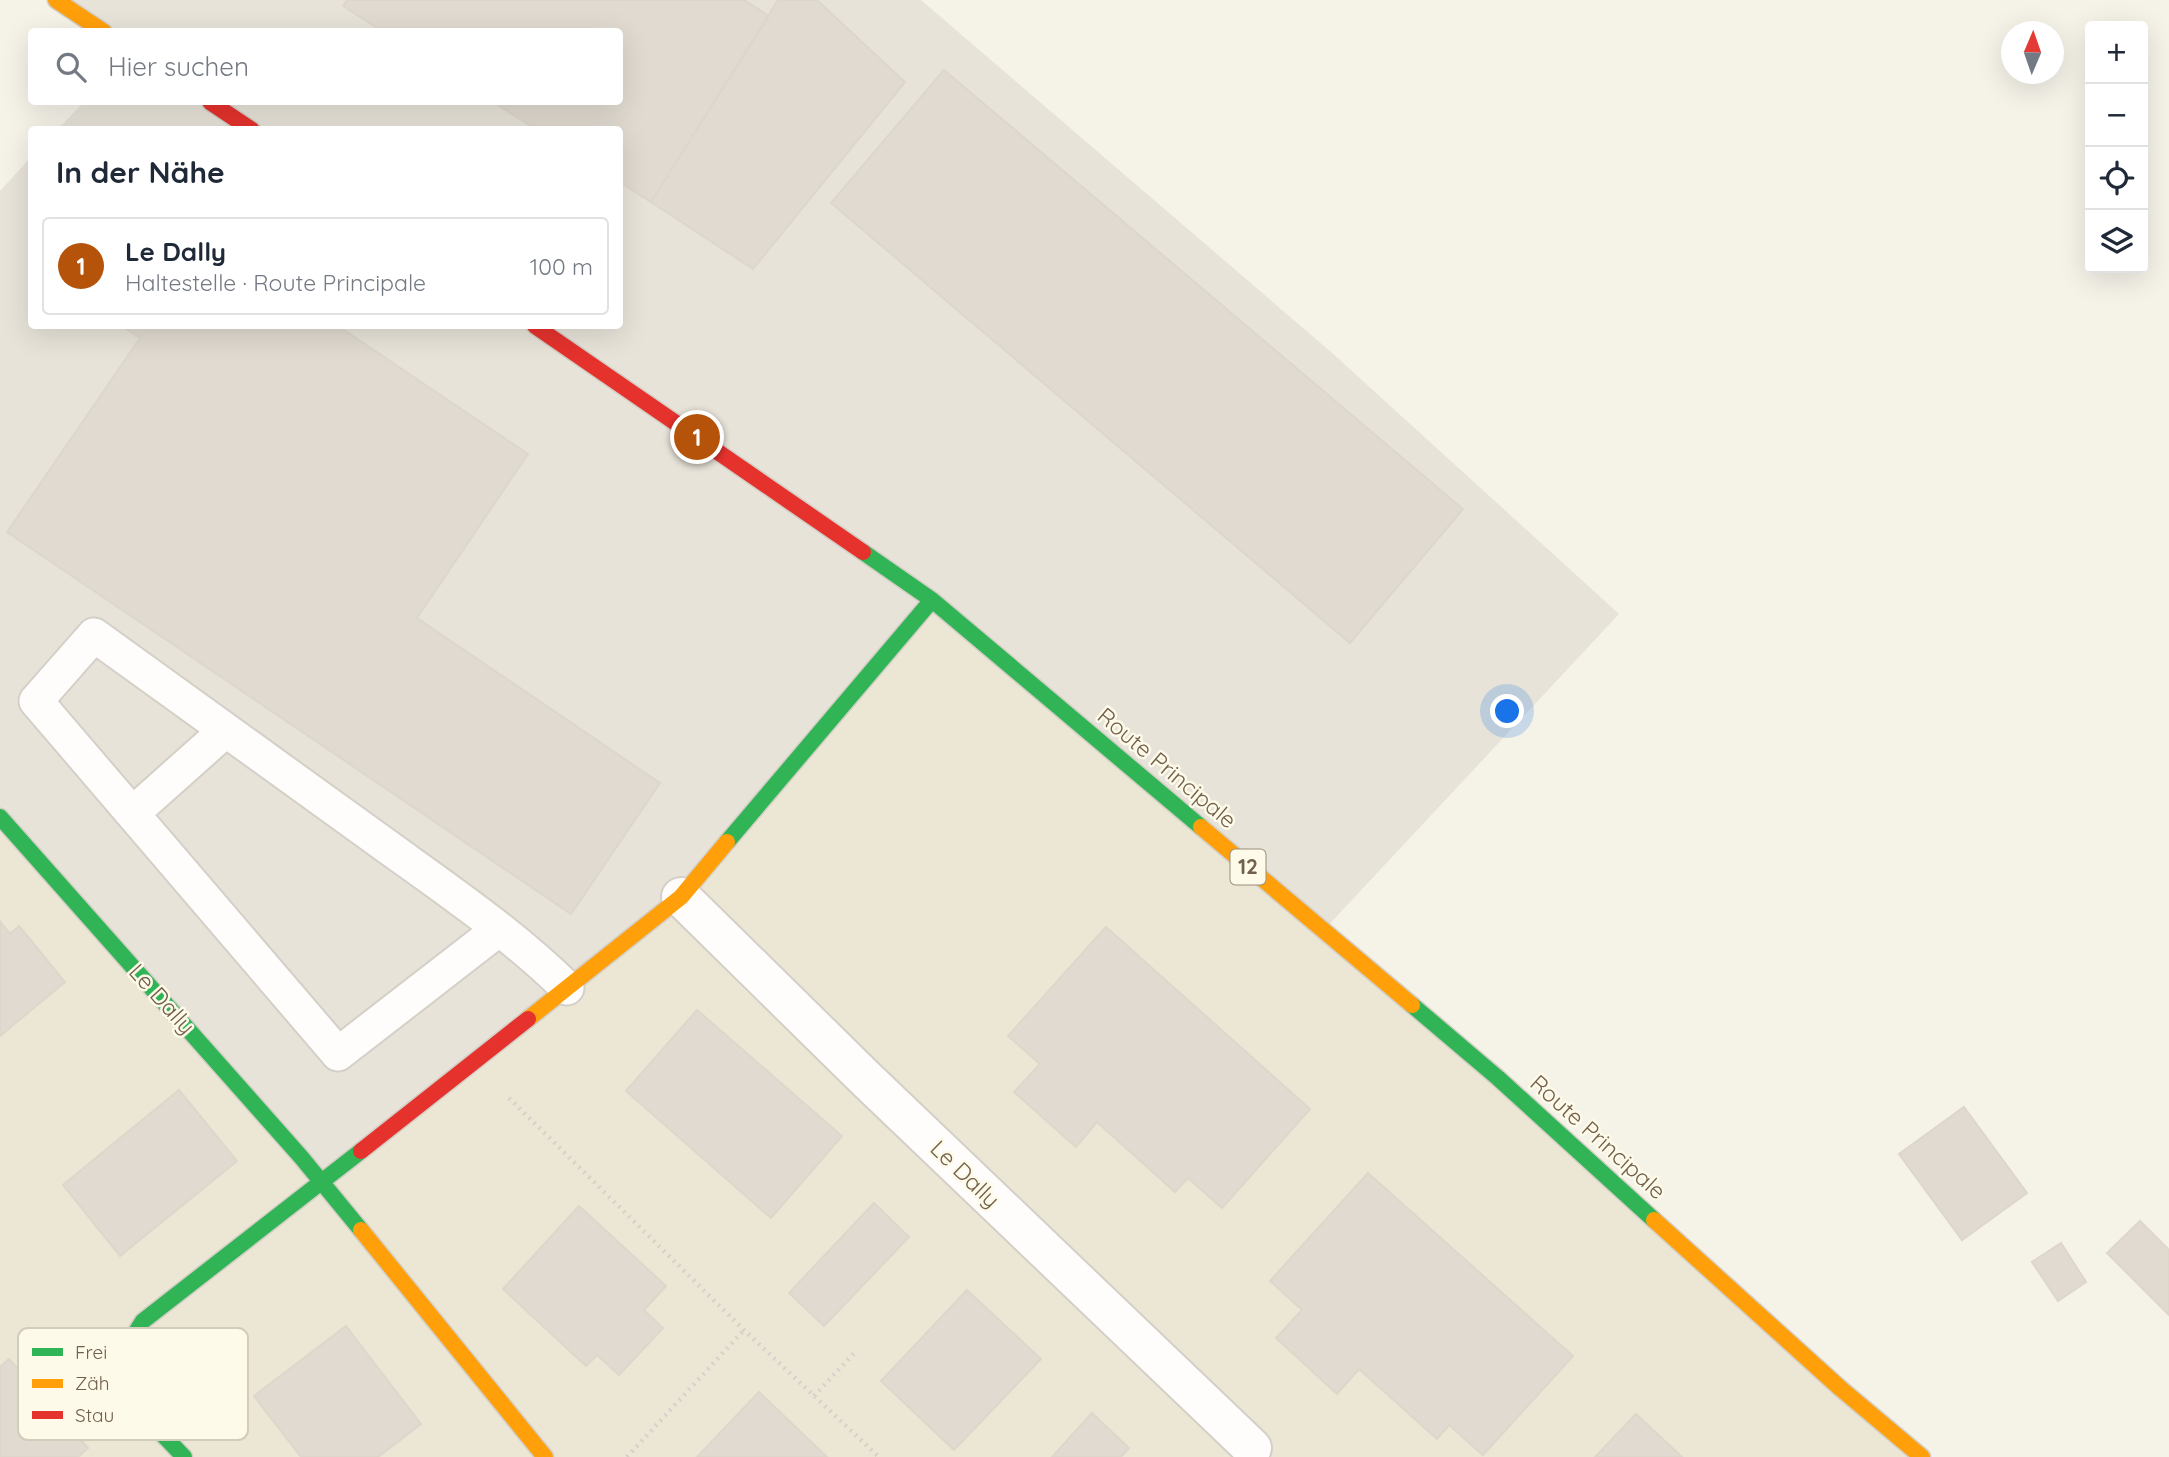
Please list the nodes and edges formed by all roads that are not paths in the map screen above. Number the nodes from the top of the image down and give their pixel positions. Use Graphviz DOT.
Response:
graph roads {
  1 [pos="56,0"];
  2 [pos="98,28"];
  3 [pos="214,105"];
  4 [pos="246,126"];
  5 [pos="539,329"];
  6 [pos="932,600"];
  7 [pos="226,730"];
  8 [pos="133,813"];
  9 [pos="0,817"];
  10 [pos="681,897"];
  11 [pos="498,930"];
  12 [pos="567,988"];
  13 [pos="320,1184"];
  14 [pos="138,1328"];
  15 [pos="169,1440"];
  16 [pos="1252,1448"];
  17 [pos="184,1457"];
  18 [pos="545,1457"];
  19 [pos="1922,1457"];
  1 -- 2 [label="street"];
  3 -- 4 [label="street"];
  5 -- 6 [label="street, Route Principale / 12"];
  6 -- 10 [label="street"];
  6 -- 19 [label="street, Route Principale / 12"];
  7 -- 8 [label="lane"];
  7 -- 8 [label="lane"];
  7 -- 11 [label="lane"];
  8 -- 11 [label="lane"];
  9 -- 13 [label="street, Le Dally"];
  10 -- 12 [label="street"];
  10 -- 16 [label="street, Le Dally"];
  11 -- 12 [label="lane"];
  12 -- 13 [label="street"];
  13 -- 14 [label="street"];
  13 -- 18 [label="street, Le Dally"];
  15 -- 17 [label="street"];
}
